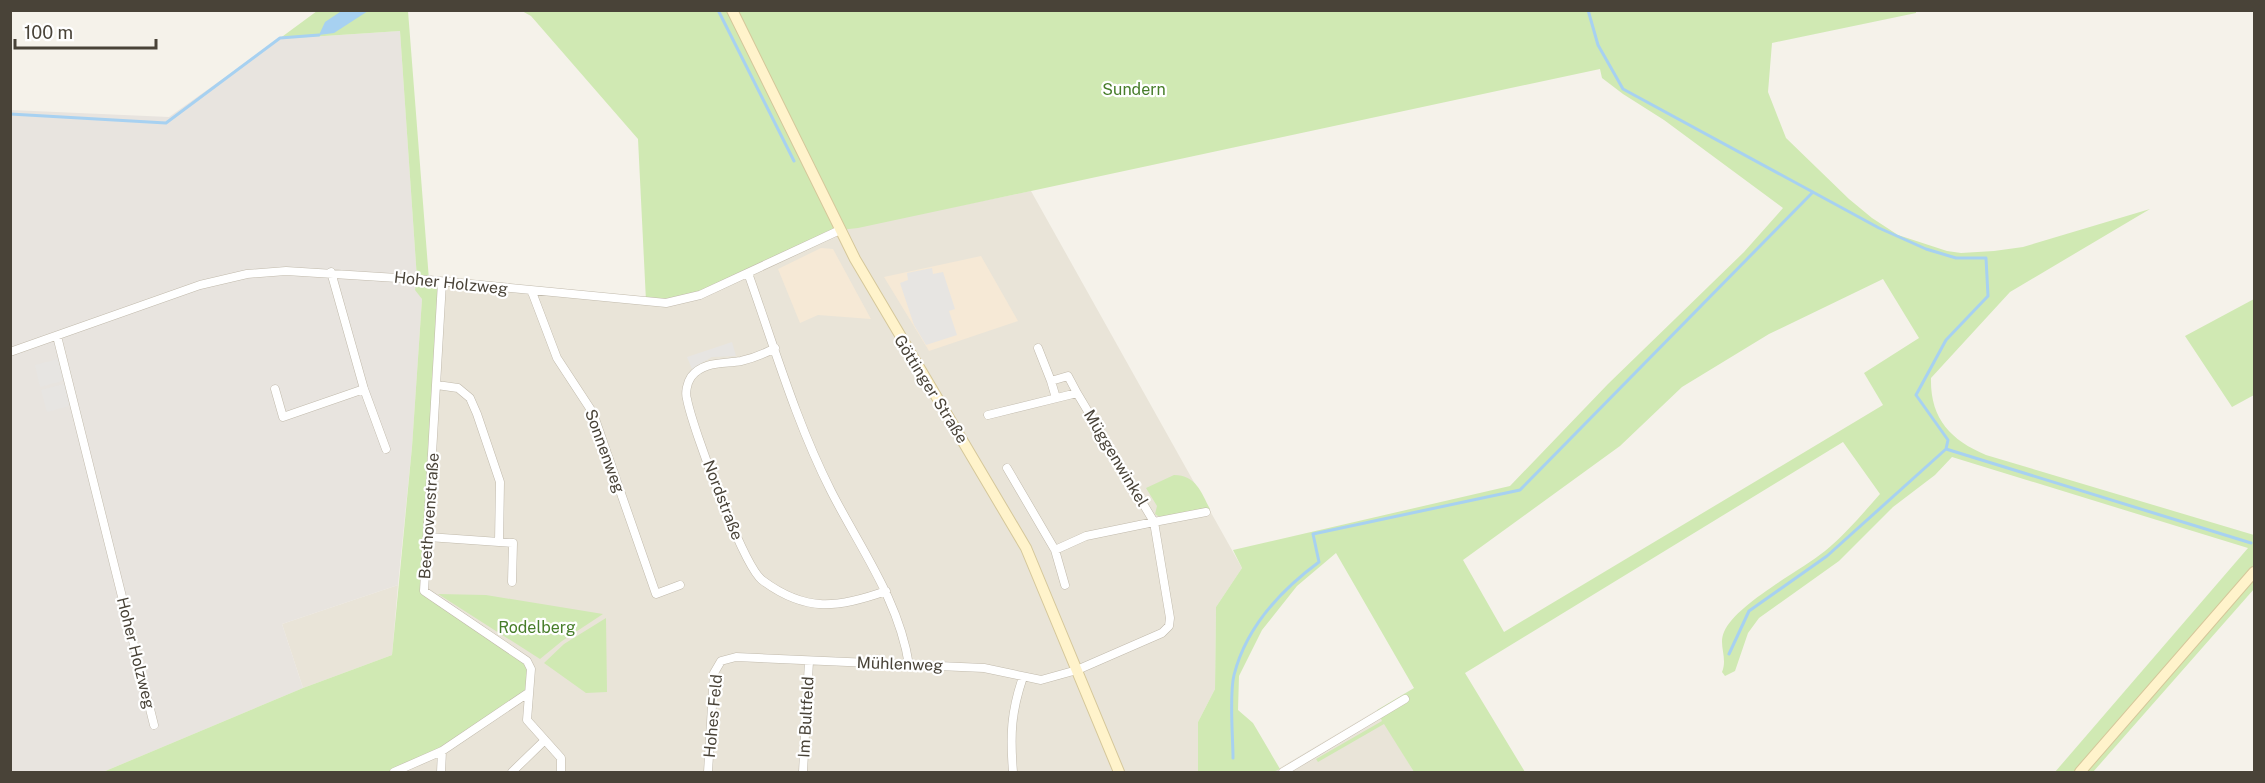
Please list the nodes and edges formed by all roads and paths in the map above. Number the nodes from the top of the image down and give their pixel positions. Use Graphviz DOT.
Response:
graph roads {
  1 [pos="732,10"];
  2 [pos="840,230"];
  3 [pos="331,272"];
  4 [pos="748,273"];
  5 [pos="442,282"];
  6 [pos="532,292"];
  7 [pos="57,336"];
  8 [pos="776,348"];
  9 [pos="1038,348"];
  10 [pos="10,352"];
  11 [pos="1051,381"];
  12 [pos="437,385"];
  13 [pos="275,389"];
  14 [pos="364,389"];
  15 [pos="1077,393"];
  16 [pos="1056,398"];
  17 [pos="988,415"];
  18 [pos="386,449"];
  19 [pos="1007,468"];
  20 [pos="1206,512"];
  21 [pos="1154,522"];
  22 [pos="428,537"];
  23 [pos="499,542"];
  24 [pos="1055,550"];
  25 [pos="2254,572"];
  26 [pos="512,582"];
  27 [pos="680,585"];
  28 [pos="1065,585"];
  29 [pos="886,591"];
  30 [pos="721,661"];
  31 [pos="809,661"];
  32 [pos="909,665"];
  33 [pos="1077,670"];
  34 [pos="1023,677"];
  35 [pos="528,693"];
  36 [pos="1405,699"];
  37 [pos="154,725"];
  38 [pos="545,740"];
  39 [pos="442,751"];
  40 [pos="394,772"];
  41 [pos="441,772"];
  42 [pos="512,772"];
  43 [pos="561,772"];
  44 [pos="708,772"];
  45 [pos="803,772"];
  46 [pos="1013,772"];
  47 [pos="1119,772"];
  48 [pos="1283,772"];
  49 [pos="2080,772"];
  1 -- 2 [label="street, Göttinger Straße"];
  2 -- 4 [label="street, Hoher Holzweg"];
  2 -- 33 [label="street, Göttinger Straße"];
  3 -- 5 [label="street, Hoher Holzweg"];
  3 -- 7 [label="street, Hoher Holzweg"];
  3 -- 14 [label="street"];
  4 -- 6 [label="street, Hoher Holzweg"];
  4 -- 8 [label="street"];
  5 -- 6 [label="street, Hoher Holzweg"];
  5 -- 12 [label="street, Beethovenstraße"];
  6 -- 27 [label="street, Sonnenweg"];
  7 -- 10 [label="street, Hoher Holzweg"];
  7 -- 37 [label="street, Hoher Holzweg"];
  8 -- 29 [label="street"];
  8 -- 29 [label="street, Nordstraße"];
  9 -- 11 [label="street"];
  11 -- 15 [label="street, Müggenwinkel"];
  11 -- 16 [label="street"];
  12 -- 22 [label="street, Beethovenstraße"];
  12 -- 23 [label="street"];
  13 -- 14 [label="street"];
  14 -- 18 [label="street"];
  15 -- 16 [label="street, Müggenwinkel"];
  15 -- 21 [label="street, Müggenwinkel"];
  16 -- 17 [label="street, Müggenwinkel"];
  19 -- 24 [label="street"];
  20 -- 21 [label="street, Müggenwinkel"];
  21 -- 24 [label="street, Müggenwinkel"];
  21 -- 33 [label="street, Müggenwinkel"];
  22 -- 23 [label="street"];
  22 -- 35 [label="street, Beethovenstraße"];
  23 -- 26 [label="street"];
  24 -- 28 [label="street"];
  25 -- 49 [label="street"];
  29 -- 32 [label="street"];
  30 -- 31 [label="street, Mühlenweg"];
  30 -- 44 [label="street, Hohes Feld"];
  31 -- 32 [label="street, Mühlenweg"];
  31 -- 45 [label="street, Im Bultfeld"];
  32 -- 34 [label="street, Mühlenweg"];
  33 -- 34 [label="street, Mühlenweg"];
  33 -- 47 [label="street, Göttinger Straße"];
  34 -- 46 [label="street"];
  35 -- 38 [label="street, Beethovenstraße"];
  35 -- 39 [label="street"];
  36 -- 48 [label="street"];
  38 -- 42 [label="street"];
  38 -- 43 [label="street, Beethovenstraße"];
  39 -- 40 [label="street"];
  39 -- 41 [label="street"];
}
